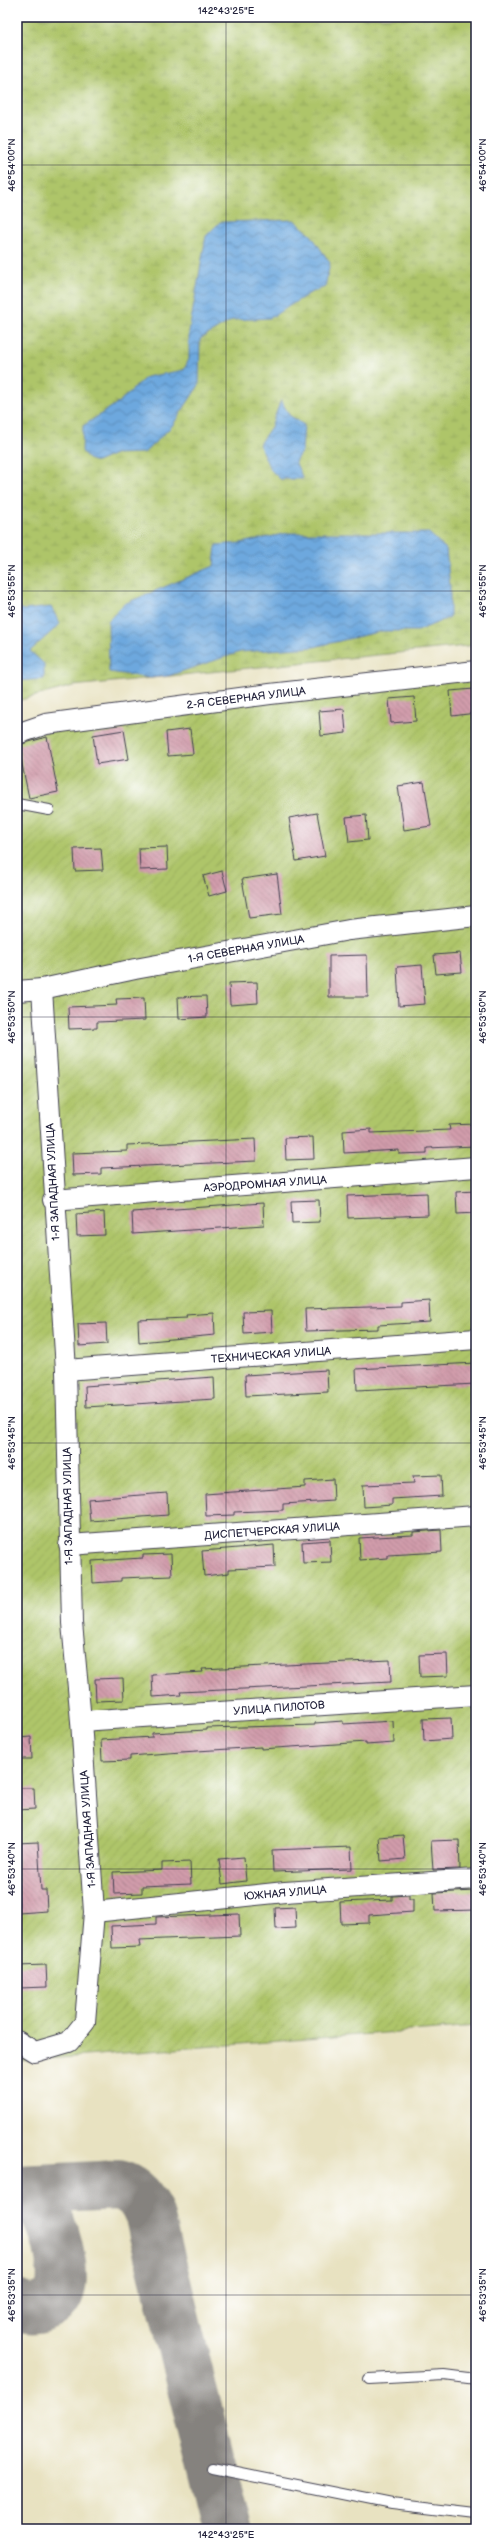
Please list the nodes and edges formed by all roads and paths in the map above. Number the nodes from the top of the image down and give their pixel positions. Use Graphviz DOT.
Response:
graph roads {
  1 [pos="476,670"];
  2 [pos="17,734"];
  3 [pos="17,804"];
  4 [pos="48,810"];
  5 [pos="476,916"];
  6 [pos="42,989"];
  7 [pos="17,991"];
  8 [pos="476,1167"];
  9 [pos="53,1200"];
  10 [pos="476,1340"];
  11 [pos="66,1370"];
  12 [pos="476,1516"];
  13 [pos="69,1545"];
  14 [pos="476,1695"];
  15 [pos="81,1721"];
  16 [pos="476,1879"];
  17 [pos="94,1912"];
  18 [pos="17,2041"];
  19 [pos="369,2379"];
  20 [pos="476,2379"];
  21 [pos="212,2468"];
  22 [pos="476,2514"];
  1 -- 2 [label="street, 2-Я СЕВЕРНАЯ УЛИЦА"];
  3 -- 4 [label="lane"];
  5 -- 6 [label="street, 1-Я СЕВЕРНАЯ УЛИЦА"];
  6 -- 7 [label="street, 1-Я СЕВЕРНАЯ УЛИЦА"];
  6 -- 9 [label="street, 1-Я ЗАПАДНАЯ УЛИЦА"];
  8 -- 9 [label="street, АЭРОДРОМНАЯ УЛИЦА"];
  9 -- 11 [label="street, 1-Я ЗАПАДНАЯ УЛИЦА"];
  10 -- 11 [label="street, ТЕХНИЧЕСКАЯ УЛИЦА"];
  11 -- 13 [label="street, 1-Я ЗАПАДНАЯ УЛИЦА"];
  12 -- 13 [label="street, ДИСПЕТЧЕРСКАЯ УЛИЦА"];
  13 -- 15 [label="street, 1-Я ЗАПАДНАЯ УЛИЦА"];
  14 -- 15 [label="street, УЛИЦА ПИЛОТОВ"];
  15 -- 17 [label="street, 1-Я ЗАПАДНАЯ УЛИЦА"];
  16 -- 17 [label="street, ЮЖНАЯ УЛИЦА"];
  17 -- 18 [label="street, 1-Я ЗАПАДНАЯ УЛИЦА"];
  19 -- 20 [label="lane"];
  21 -- 22 [label="lane"];
}
